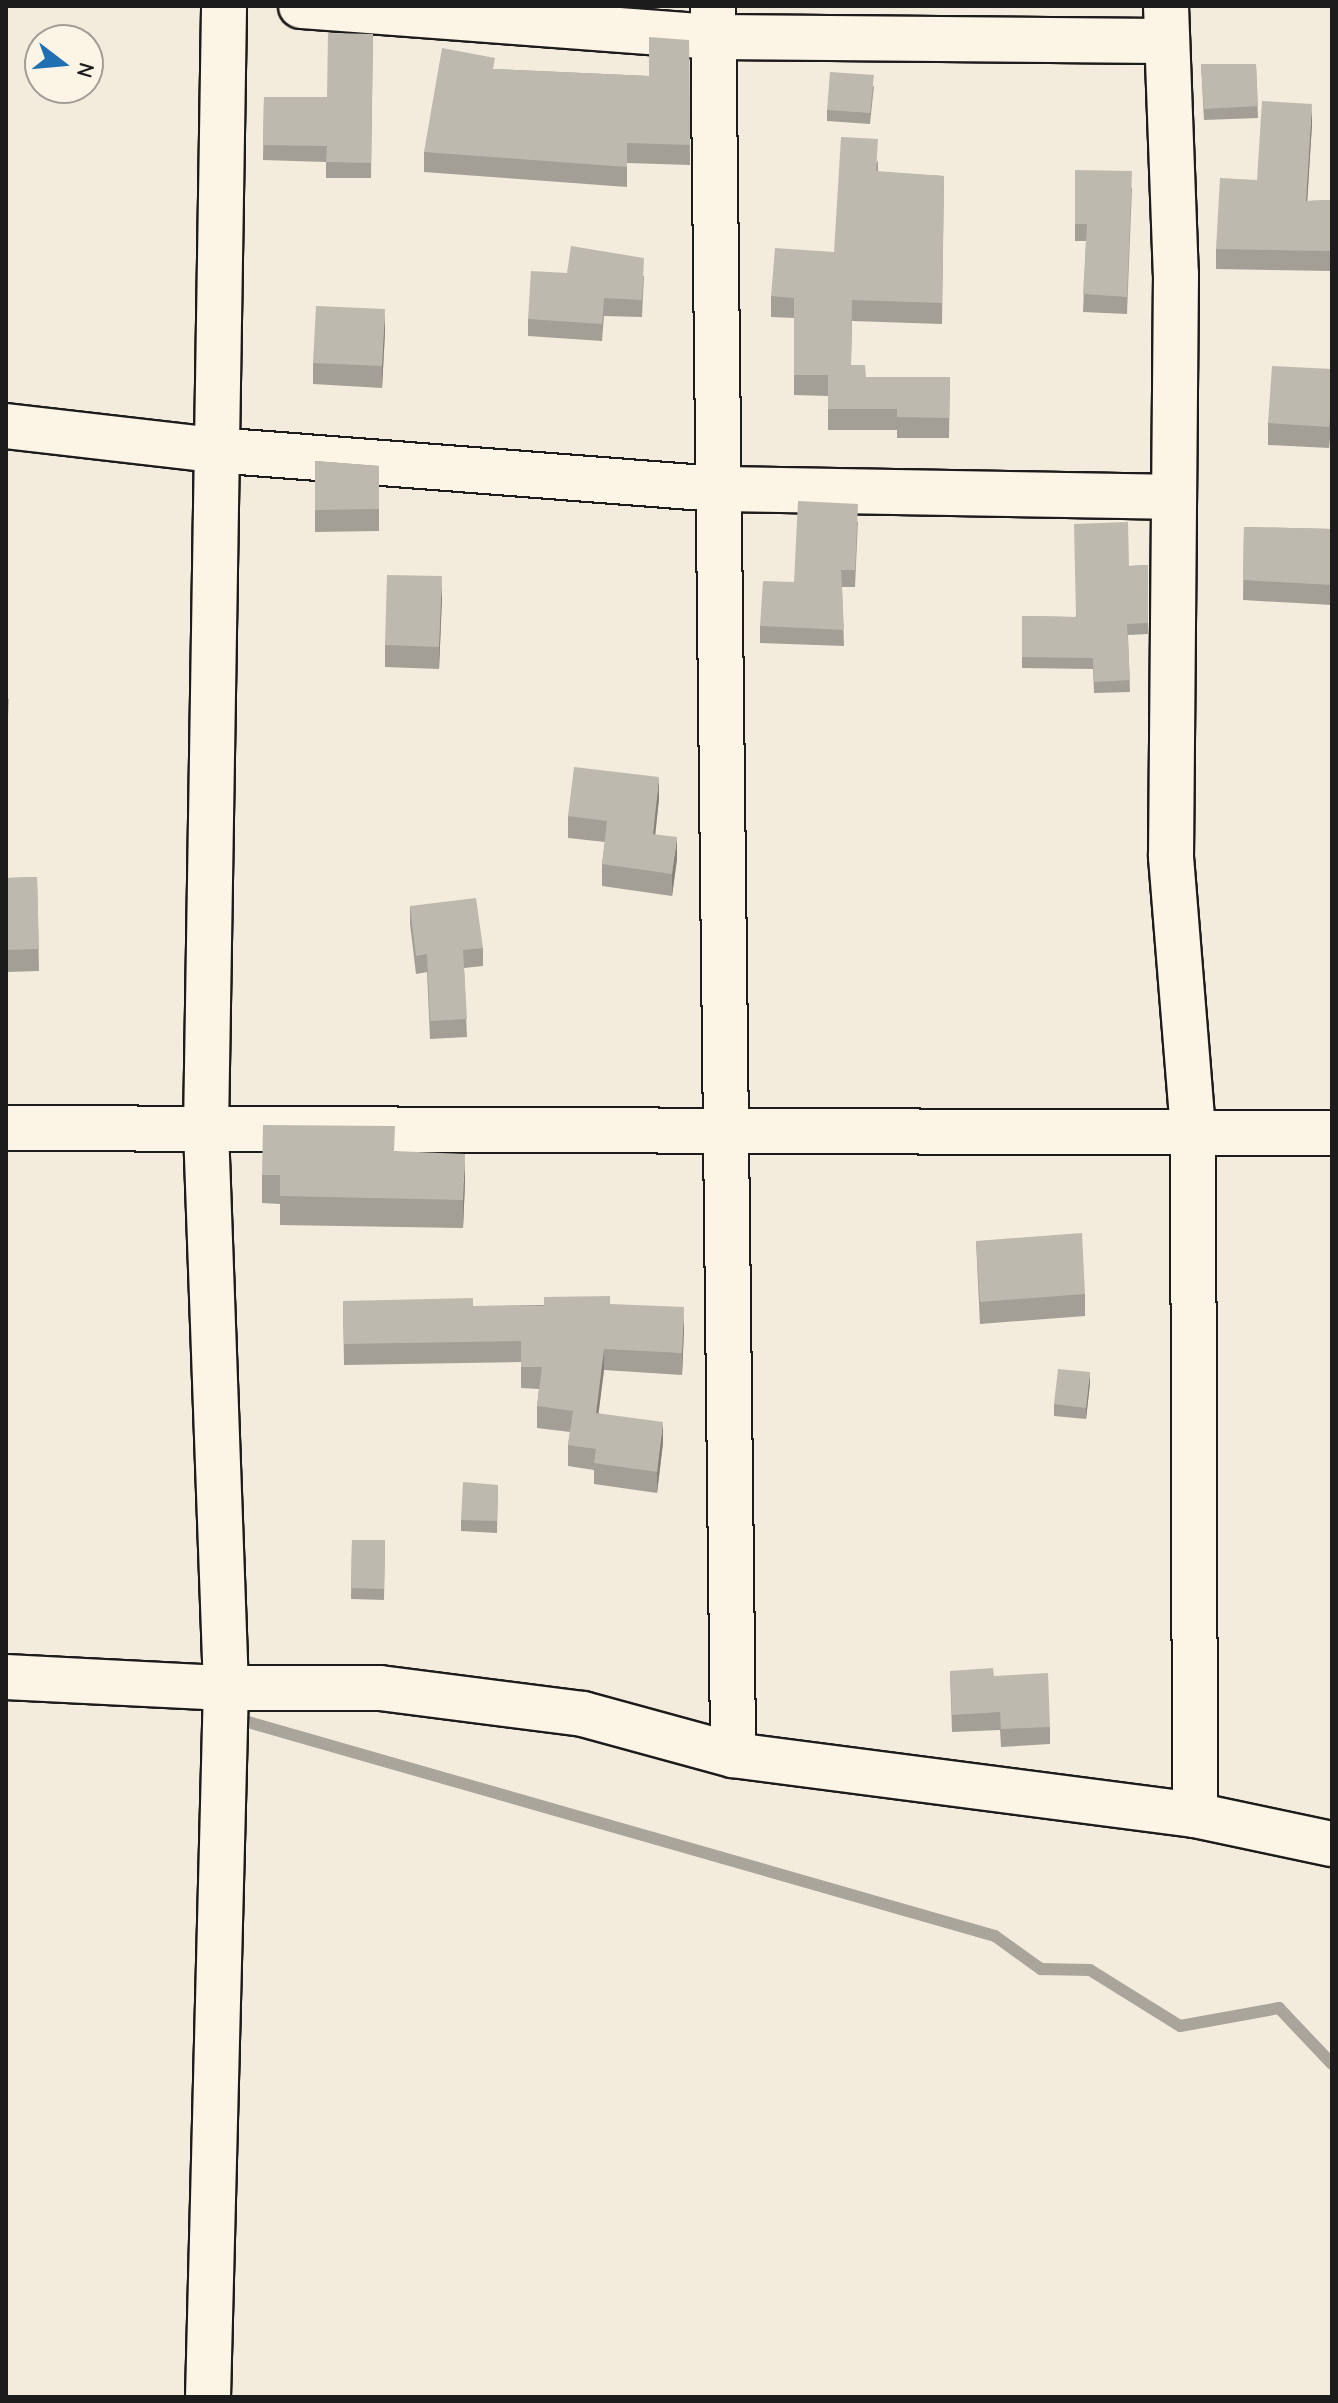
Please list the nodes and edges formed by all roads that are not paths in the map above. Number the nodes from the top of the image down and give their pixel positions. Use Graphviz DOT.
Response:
graph roads {
  1 [pos="224,6"];
  2 [pos="301,6"];
  3 [pos="713,21"];
  4 [pos="1166,23"];
  5 [pos="6,426"];
  6 [pos="215,450"];
  7 [pos="717,489"];
  8 [pos="1172,497"];
  9 [pos="6,1128"];
  10 [pos="1193,1129"];
  11 [pos="206,1130"];
  12 [pos="729,1130"];
  13 [pos="1332,1133"];
  14 [pos="6,1677"];
  15 [pos="226,1688"];
  16 [pos="733,1755"];
  17 [pos="1195,1815"];
  18 [pos="1332,1844"];
  19 [pos="208,2397"];
  1 -- 6 [label="street"];
  2 -- 3 [label="street"];
  3 -- 4 [label="street"];
  3 -- 7 [label="street"];
  4 -- 8 [label="street"];
  5 -- 6 [label="street"];
  6 -- 7 [label="street"];
  6 -- 11 [label="street"];
  7 -- 8 [label="street"];
  7 -- 12 [label="street"];
  8 -- 10 [label="street"];
  9 -- 11 [label="street"];
  10 -- 12 [label="street"];
  10 -- 13 [label="street"];
  10 -- 17 [label="street"];
  11 -- 12 [label="street"];
  11 -- 15 [label="street"];
  12 -- 16 [label="street"];
  14 -- 15 [label="street"];
  15 -- 16 [label="street"];
  15 -- 19 [label="street"];
  16 -- 17 [label="street"];
  17 -- 18 [label="street"];
}
